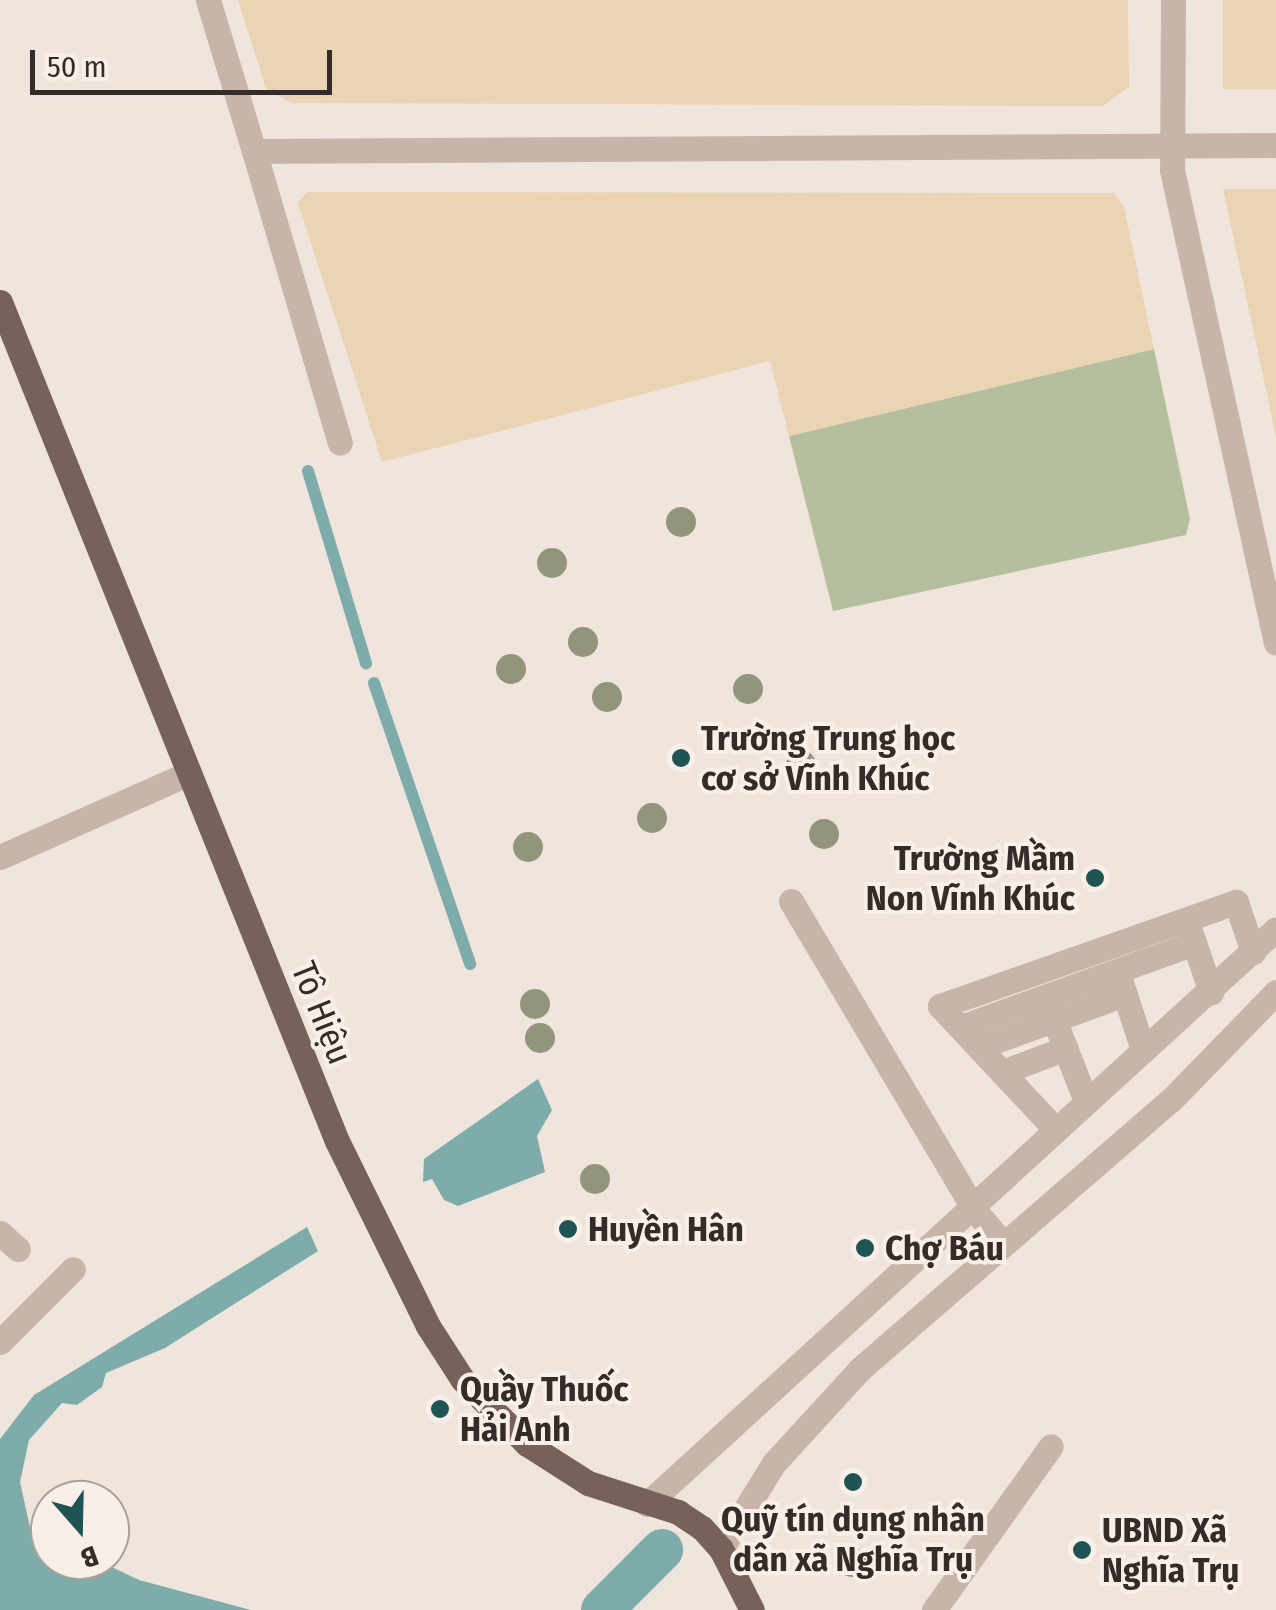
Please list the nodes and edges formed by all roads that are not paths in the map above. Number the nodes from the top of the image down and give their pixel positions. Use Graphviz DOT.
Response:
graph roads {
  1 [pos="208,0"];
  2 [pos="1173,0"];
  3 [pos="1172,145"];
  4 [pos="1276,145"];
  5 [pos="254,152"];
  6 [pos="0,302"];
  7 [pos="340,443"];
  8 [pos="1276,644"];
  9 [pos="187,774"];
  10 [pos="0,857"];
  11 [pos="791,901"];
  12 [pos="1276,929"];
  13 [pos="1190,931"];
  14 [pos="1253,952"];
  15 [pos="1117,970"];
  16 [pos="1211,992"];
  17 [pos="1276,992"];
  18 [pos="1045,996"];
  19 [pos="979,1047"];
  20 [pos="1066,1048"];
  21 [pos="1144,1050"];
  22 [pos="1003,1072"];
  23 [pos="1086,1102"];
  24 [pos="1056,1130"];
  25 [pos="973,1208"];
  26 [pos="1003,1244"];
  27 [pos="74,1269"];
  28 [pos="0,1342"];
  29 [pos="1051,1446"];
  30 [pos="647,1504"];
  31 [pos="721,1550"];
  32 [pos="752,1610"];
  33 [pos="934,1610"];
  1 -- 5 [label="street"];
  2 -- 3 [label="street"];
  3 -- 4 [label="street"];
  3 -- 5 [label="street"];
  3 -- 8 [label="street"];
  5 -- 7 [label="street"];
  6 -- 9 [label="main road, Tô Hiệu"];
  9 -- 10 [label="street"];
  9 -- 30 [label="main road, Tô Hiệu"];
  11 -- 25 [label="street"];
  12 -- 14 [label="street"];
  13 -- 14 [label="street"];
  13 -- 15 [label="street"];
  13 -- 16 [label="street"];
  14 -- 16 [label="street"];
  15 -- 18 [label="street"];
  15 -- 18 [label="street"];
  15 -- 21 [label="street"];
  16 -- 21 [label="street"];
  17 -- 26 [label="street"];
  18 -- 19 [label="street"];
  18 -- 19 [label="street"];
  18 -- 20 [label="street"];
  19 -- 22 [label="street"];
  20 -- 22 [label="street"];
  20 -- 23 [label="street"];
  21 -- 23 [label="street"];
  22 -- 24 [label="street"];
  23 -- 24 [label="street"];
  24 -- 25 [label="street"];
  25 -- 26 [label="street"];
  25 -- 30 [label="street"];
  26 -- 31 [label="street"];
  27 -- 28 [label="street"];
  29 -- 33 [label="street"];
  30 -- 31 [label="main road, Tô Hiệu"];
  31 -- 32 [label="main road, Tô Hiệu"];
}
